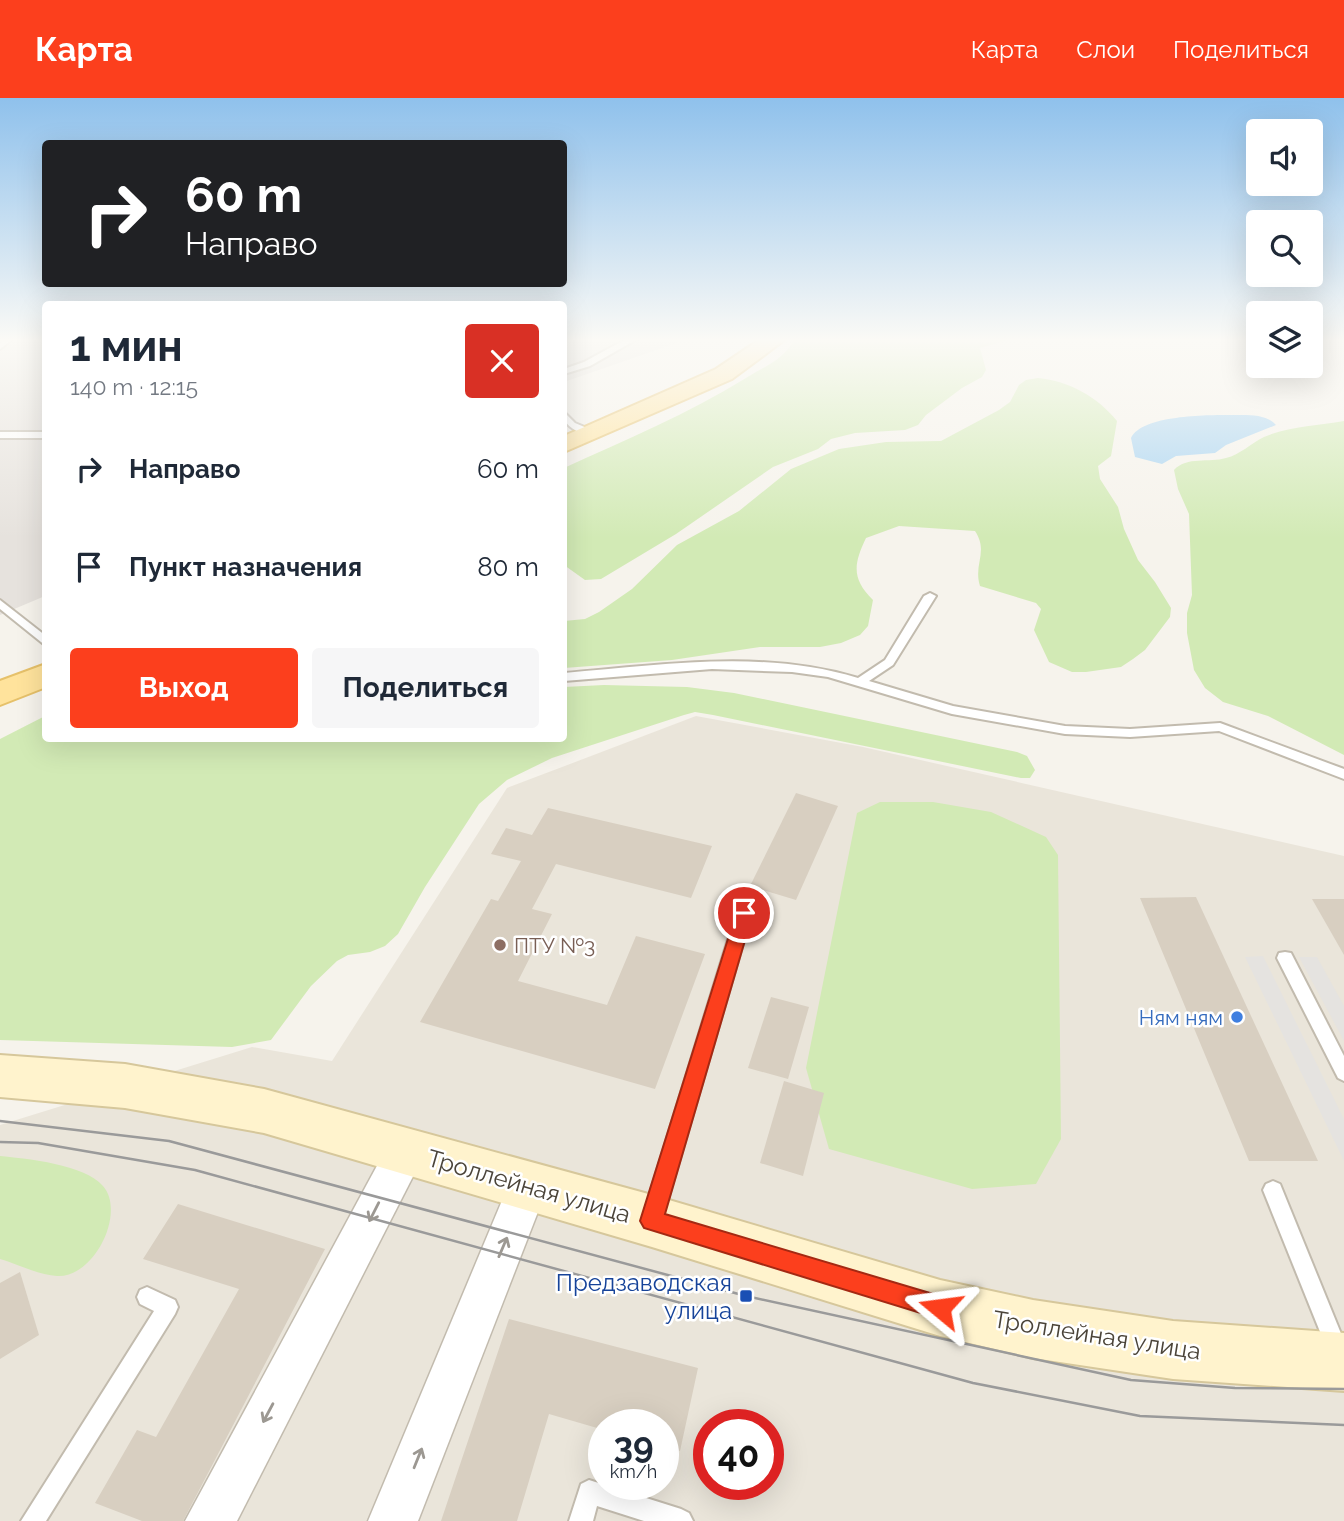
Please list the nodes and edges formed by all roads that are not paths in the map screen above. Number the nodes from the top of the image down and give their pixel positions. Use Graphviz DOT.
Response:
graph roads {
  1 [pos="634,404"];
  2 [pos="644,404"];
  3 [pos="572,432"];
  4 [pos="0,435"];
  5 [pos="42,435"];
  6 [pos="930,596"];
  7 [pos="0,603"];
  8 [pos="42,639"];
  9 [pos="42,661"];
  10 [pos="42,676"];
  11 [pos="567,677"];
  12 [pos="0,679"];
  13 [pos="860,682"];
  14 [pos="0,694"];
  15 [pos="1344,774"];
  16 [pos="744,913"];
  17 [pos="1285,958"];
  18 [pos="1344,1073"];
  19 [pos="0,1076"];
  20 [pos="406,1152"];
  21 [pos="528,1186"];
  22 [pos="1273,1190"];
  23 [pos="652,1221"];
  24 [pos="147,1297"];
  25 [pos="1343,1362"];
  26 [pos="33,1521"];
  27 [pos="210,1521"];
  28 [pos="393,1521"];
  29 [pos="581,1521"];
  30 [pos="681,1521"];
  1 -- 3 [label="main road"];
  2 -- 3 [label="main road"];
  4 -- 5 [label="lane"];
  6 -- 13 [label="lane"];
  7 -- 8 [label="lane"];
  9 -- 12 [label="main road"];
  10 -- 14 [label="main road"];
  11 -- 13 [label="lane"];
  13 -- 15 [label="lane"];
  16 -- 23 [label="lane"];
  17 -- 18 [label="lane"];
  19 -- 20 [label="street, Троллейная улица"];
  20 -- 21 [label="street, Троллейная улица"];
  20 -- 27 [label="street, one-way"];
  21 -- 23 [label="street, Троллейная улица"];
  28 -- 21 [label="street, one-way"];
  22 -- 25 [label="lane"];
  23 -- 25 [label="street, Троллейная улица"];
  24 -- 26 [label="lane"];
  29 -- 30 [label="lane"];
}
